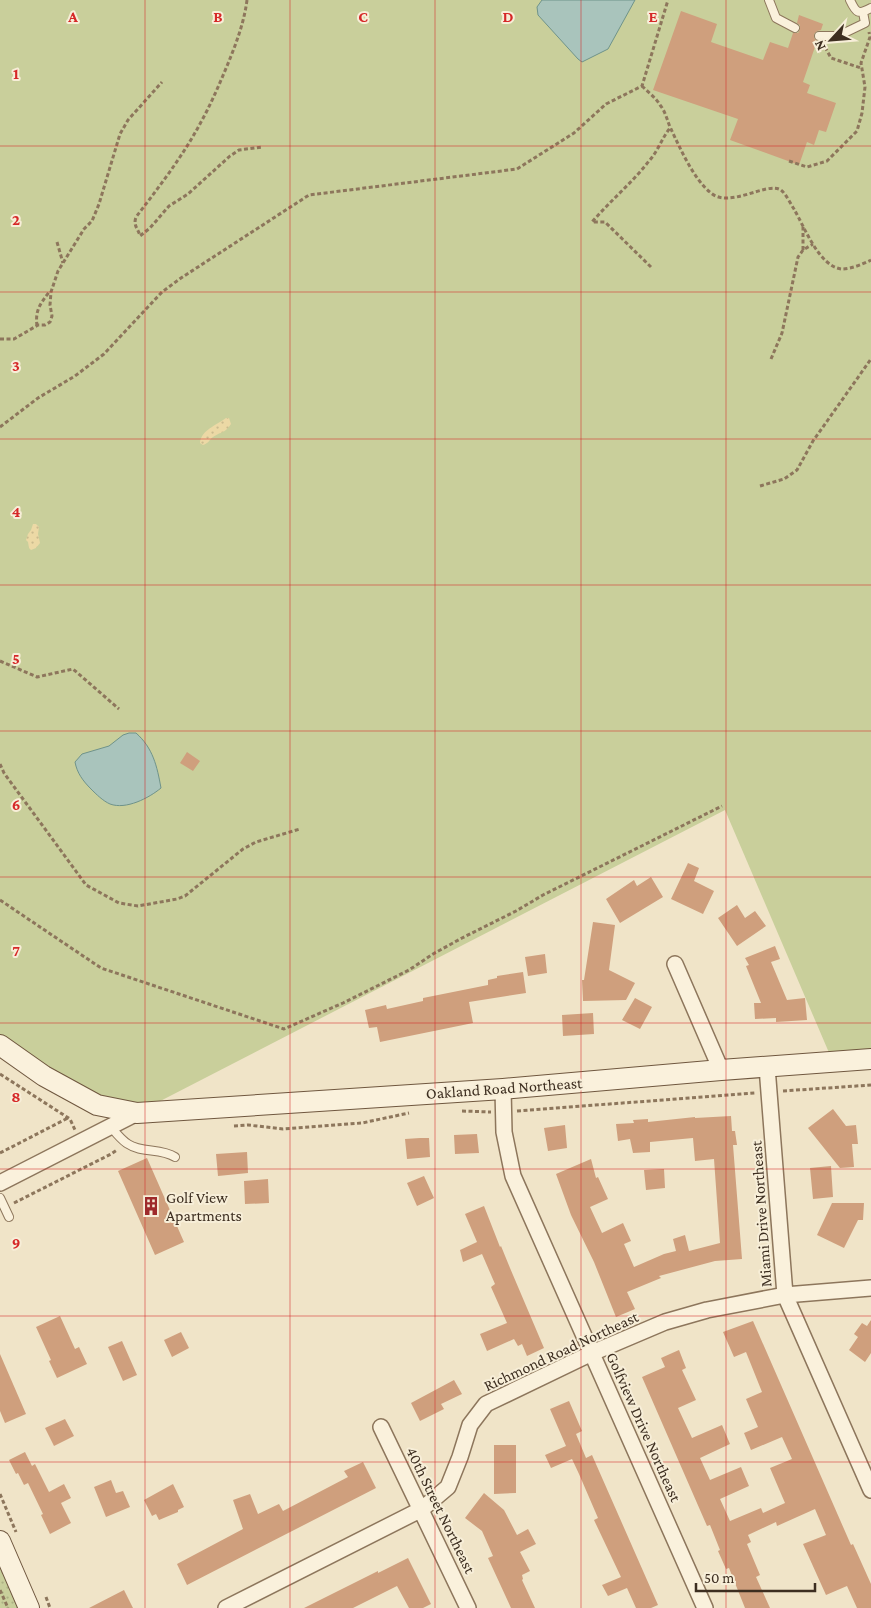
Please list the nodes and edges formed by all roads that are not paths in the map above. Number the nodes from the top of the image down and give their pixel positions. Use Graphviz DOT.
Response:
graph roads {
  1 [pos="769,0"];
  2 [pos="850,0"];
  3 [pos="871,8"];
  4 [pos="862,12"];
  5 [pos="795,28"];
  6 [pos="821,36"];
  7 [pos="676,964"];
  8 [pos="0,1045"];
  9 [pos="871,1059"];
  10 [pos="767,1067"];
  11 [pos="721,1070"];
  12 [pos="503,1089"];
  13 [pos="137,1113"];
  14 [pos="110,1127"];
  15 [pos="175,1157"];
  16 [pos="0,1183"];
  17 [pos="0,1198"];
  18 [pos="9,1217"];
  19 [pos="871,1288"];
  20 [pos="785,1295"];
  21 [pos="592,1354"];
  22 [pos="381,1427"];
  23 [pos="871,1490"];
  24 [pos="422,1510"];
  25 [pos="0,1541"];
  26 [pos="29,1608"];
  27 [pos="226,1608"];
  28 [pos="468,1608"];
  29 [pos="705,1608"];
  1 -- 5 [label="lane"];
  2 -- 4 [label="lane"];
  3 -- 4 [label="lane"];
  4 -- 6 [label="lane"];
  7 -- 11 [label="street"];
  8 -- 13 [label="main road, Oakland Road Northeast"];
  9 -- 10 [label="main road, Oakland Road Northeast"];
  10 -- 11 [label="main road, Oakland Road Northeast"];
  10 -- 20 [label="street, Miami Drive Northeast"];
  11 -- 12 [label="main road, Oakland Road Northeast"];
  12 -- 13 [label="main road, Oakland Road Northeast"];
  12 -- 21 [label="street, Golfview Drive Northeast"];
  13 -- 14 [label="street"];
  14 -- 15 [label="lane"];
  14 -- 16 [label="street"];
  17 -- 18 [label="lane"];
  19 -- 20 [label="street, Richmond Road Northeast"];
  20 -- 21 [label="street, Richmond Road Northeast"];
  20 -- 23 [label="street, Miami Drive Northeast"];
  21 -- 24 [label="street, Richmond Road Northeast"];
  21 -- 29 [label="street, Golfview Drive Northeast"];
  22 -- 24 [label="street, 40th Street Northeast"];
  24 -- 27 [label="street, Richmond Road Northeast"];
  24 -- 28 [label="street, 40th Street Northeast"];
  25 -- 26 [label="main road"];
}
